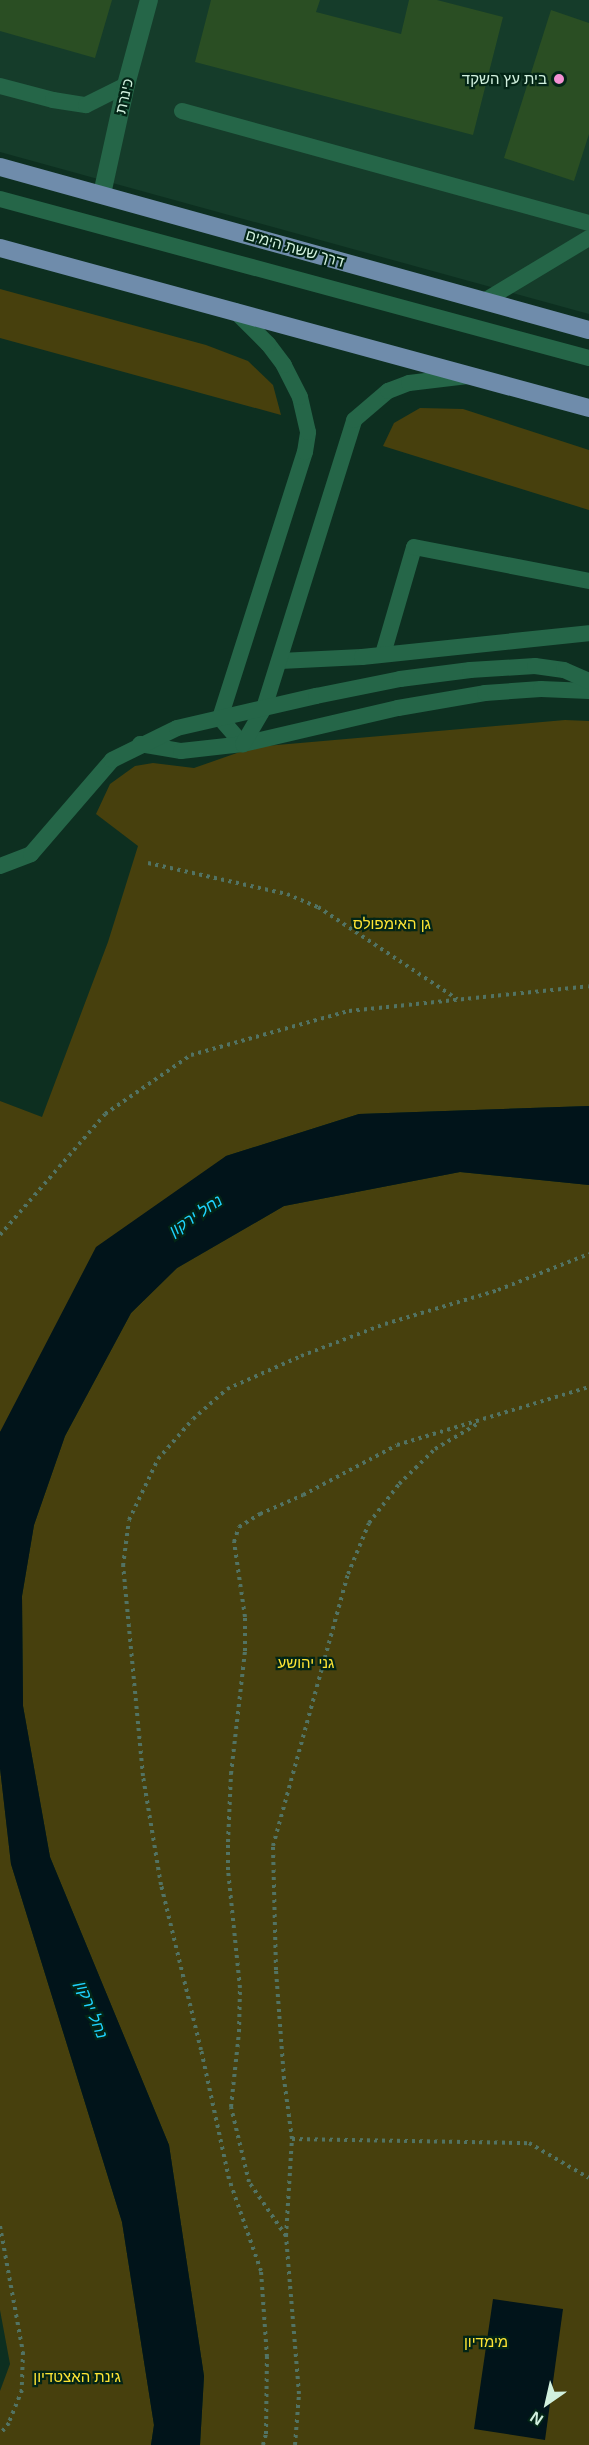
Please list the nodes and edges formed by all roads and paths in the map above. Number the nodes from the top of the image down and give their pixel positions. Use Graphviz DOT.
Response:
graph roads {
  1 [pos="149,0"];
  2 [pos="126,85"];
  3 [pos="0,86"];
  4 [pos="182,111"];
  5 [pos="0,166"];
  6 [pos="102,194"];
  7 [pos="0,199"];
  8 [pos="589,224"];
  9 [pos="589,238"];
  10 [pos="0,248"];
  11 [pos="484,301"];
  12 [pos="235,311"];
  13 [pos="589,330"];
  14 [pos="589,358"];
  15 [pos="470,375"];
  16 [pos="589,408"];
  17 [pos="589,581"];
  18 [pos="589,633"];
  19 [pos="383,654"];
  20 [pos="280,661"];
  21 [pos="589,681"];
  22 [pos="589,691"];
  23 [pos="264,708"];
  24 [pos="220,718"];
  25 [pos="140,744"];
  26 [pos="243,744"];
  27 [pos="148,863"];
  28 [pos="0,866"];
  29 [pos="589,986"];
  30 [pos="458,1000"];
  31 [pos="0,1235"];
  32 [pos="589,1254"];
  33 [pos="589,1387"];
  34 [pos="485,1419"];
  35 [pos="292,2139"];
  36 [pos="589,2178"];
  37 [pos="0,2226"];
  38 [pos="286,2236"];
  39 [pos="0,2434"];
  40 [pos="263,2445"];
  41 [pos="296,2445"];
  1 -- 2 [label="street, כינרת"];
  2 -- 3 [label="lane"];
  2 -- 6 [label="street, כינרת"];
  4 -- 8 [label="lane"];
  5 -- 6 [label="main road, דרך ששת הימים"];
  6 -- 11 [label="main road, דרך ששת הימים"];
  7 -- 14 [label="lane, דרך ששת הימים"];
  9 -- 11 [label="lane"];
  10 -- 12 [label="main road"];
  11 -- 13 [label="main road, דרך ששת הימים"];
  12 -- 15 [label="main road"];
  12 -- 24 [label="lane"];
  15 -- 16 [label="main road"];
  15 -- 20 [label="lane"];
  17 -- 19 [label="lane"];
  18 -- 19 [label="lane"];
  19 -- 20 [label="lane"];
  20 -- 23 [label="lane"];
  21 -- 23 [label="lane"];
  22 -- 26 [label="lane"];
  23 -- 24 [label="lane"];
  23 -- 26 [label="lane"];
  24 -- 25 [label="lane"];
  24 -- 26 [label="lane"];
  25 -- 26 [label="lane"];
  25 -- 28 [label="lane"];
  27 -- 30 [label="path"];
  29 -- 30 [label="path"];
  30 -- 31 [label="path"];
  32 -- 40 [label="path"];
  33 -- 34 [label="path"];
  34 -- 35 [label="path"];
  34 -- 38 [label="path"];
  35 -- 36 [label="path"];
  35 -- 38 [label="path"];
  37 -- 39 [label="path"];
  38 -- 41 [label="path"];
}
